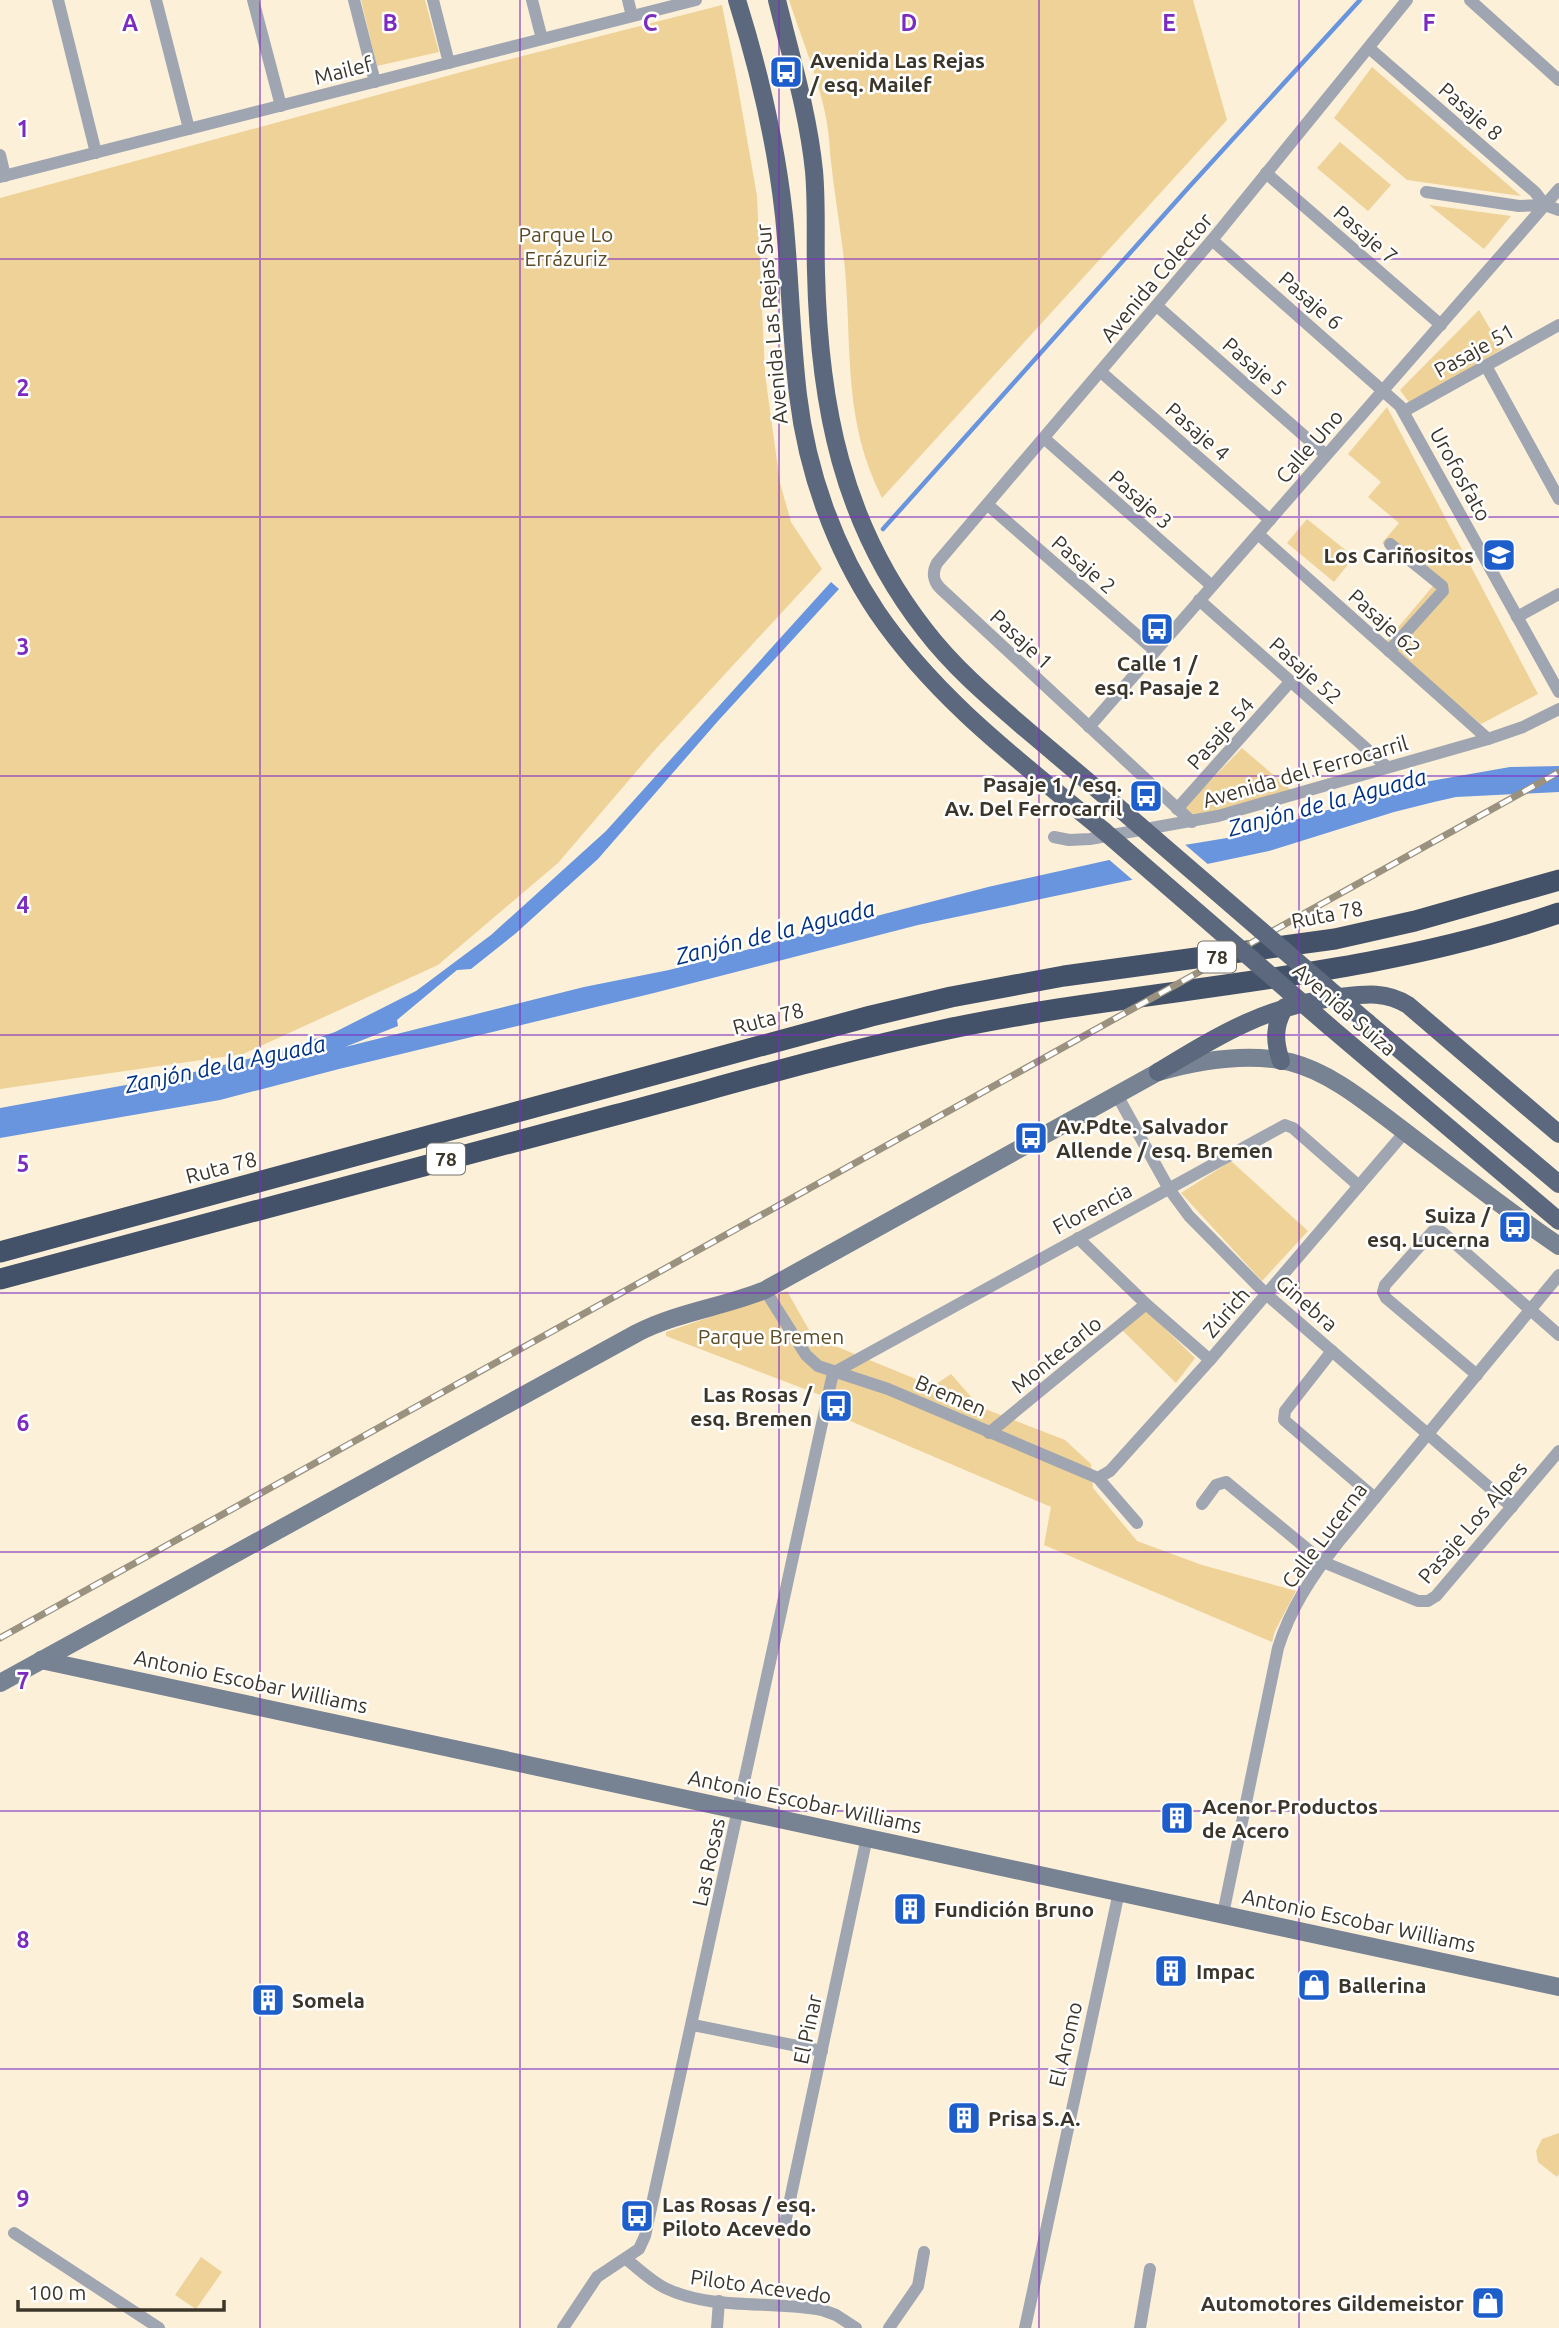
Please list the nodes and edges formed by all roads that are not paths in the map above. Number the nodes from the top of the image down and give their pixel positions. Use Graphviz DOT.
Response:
graph roads {
  1 [pos="58,0"];
  2 [pos="156,0"];
  3 [pos="253,0"];
  4 [pos="354,0"];
  5 [pos="433,0"];
  6 [pos="532,0"];
  7 [pos="628,0"];
  8 [pos="696,0"];
  9 [pos="737,0"];
  10 [pos="777,0"];
  11 [pos="1407,0"];
  12 [pos="1470,0"];
  13 [pos="632,16"];
  14 [pos="542,39"];
  15 [pos="1370,48"];
  16 [pos="449,63"];
  17 [pos="1559,80"];
  18 [pos="375,82"];
  19 [pos="281,106"];
  20 [pos="189,129"];
  21 [pos="96,153"];
  22 [pos="0,155"];
  23 [pos="1266,173"];
  24 [pos="3,176"];
  25 [pos="1559,189"];
  26 [pos="1426,192"];
  27 [pos="1545,205"];
  28 [pos="1559,210"];
  29 [pos="1212,240"];
  30 [pos="1157,306"];
  31 [pos="1441,325"];
  32 [pos="1559,325"];
  33 [pos="1486,366"];
  34 [pos="1101,372"];
  35 [pos="1384,390"];
  36 [pos="1408,409"];
  37 [pos="1045,439"];
  38 [pos="1326,455"];
  39 [pos="1559,499"];
  40 [pos="988,505"];
  41 [pos="1270,520"];
  42 [pos="1258,534"];
  43 [pos="1390,544"];
  44 [pos="934,576"];
  45 [pos="1212,586"];
  46 [pos="1559,594"];
  47 [pos="1199,600"];
  48 [pos="1517,617"];
  49 [pos="1155,651"];
  50 [pos="1389,651"];
  51 [pos="1290,682"];
  52 [pos="1559,692"];
  53 [pos="1559,709"];
  54 [pos="1089,727"];
  55 [pos="1488,740"];
  56 [pos="1387,767"];
  57 [pos="1177,809"];
  58 [pos="1192,822"];
  59 [pos="1104,831"];
  60 [pos="1054,837"];
  61 [pos="1559,880"];
  62 [pos="1559,913"];
  63 [pos="1284,1007"];
  64 [pos="1281,1061"];
  65 [pos="1158,1072"];
  66 [pos="1117,1095"];
  67 [pos="1405,1132"];
  68 [pos="1559,1134"];
  69 [pos="1559,1184"];
  70 [pos="1359,1186"];
  71 [pos="1169,1189"];
  72 [pos="1559,1220"];
  73 [pos="1078,1238"];
  74 [pos="1559,1246"];
  75 [pos="0,1252"];
  76 [pos="1559,1275"];
  77 [pos="0,1279"];
  78 [pos="765,1290"];
  79 [pos="1266,1294"];
  80 [pos="1146,1304"];
  81 [pos="1530,1310"];
  82 [pos="1559,1335"];
  83 [pos="1332,1351"];
  84 [pos="1210,1360"];
  85 [pos="833,1373"];
  86 [pos="1477,1375"];
  87 [pos="989,1433"];
  88 [pos="1428,1434"];
  89 [pos="1559,1451"];
  90 [pos="1098,1478"];
  91 [pos="1375,1498"];
  92 [pos="1202,1504"];
  93 [pos="1512,1507"];
  94 [pos="1137,1522"];
  95 [pos="1322,1562"];
  96 [pos="41,1660"];
  97 [pos="0,1683"];
  98 [pos="739,1810"];
  99 [pos="867,1838"];
  100 [pos="1119,1892"];
  101 [pos="1223,1914"];
  102 [pos="1559,1987"];
  103 [pos="693,2025"];
  104 [pos="822,2051"];
  105 [pos="784,2228"];
  106 [pos="14,2233"];
  107 [pos="925,2252"];
  108 [pos="626,2259"];
  109 [pos="1150,2269"];
  110 [pos="719,2301"];
  111 [pos="159,2328"];
  112 [pos="563,2328"];
  113 [pos="717,2328"];
  114 [pos="856,2328"];
  115 [pos="889,2328"];
  116 [pos="1025,2328"];
  117 [pos="1140,2328"];
  1 -- 21 [label="street"];
  2 -- 20 [label="street"];
  3 -- 19 [label="street"];
  4 -- 18 [label="street"];
  5 -- 16 [label="street"];
  6 -- 14 [label="street"];
  7 -- 13 [label="street"];
  8 -- 13 [label="street, Mailef"];
  9 -- 59 [label="main road, Avenida Las Rejas Sur"];
  10 -- 69 [label="main road, Avenida Suiza, bridge"];
  11 -- 15 [label="street, Avenida Colector"];
  12 -- 17 [label="street"];
  13 -- 14 [label="street, Mailef"];
  14 -- 16 [label="street, Mailef"];
  15 -- 23 [label="street, Avenida Colector"];
  15 -- 27 [label="street, Pasaje 8"];
  16 -- 18 [label="street, Mailef"];
  18 -- 19 [label="street, Mailef"];
  19 -- 20 [label="street, Mailef"];
  20 -- 21 [label="street, Mailef"];
  21 -- 24 [label="street, Mailef"];
  22 -- 24 [label="street"];
  23 -- 29 [label="street, Avenida Colector"];
  23 -- 31 [label="street, Pasaje 7"];
  25 -- 27 [label="street, Calle Uno"];
  26 -- 27 [label="street"];
  27 -- 28 [label="street"];
  27 -- 31 [label="street, Calle Uno"];
  29 -- 30 [label="street, Avenida Colector"];
  29 -- 35 [label="street, Pasaje 6"];
  30 -- 34 [label="street, Avenida Colector"];
  30 -- 38 [label="street, Pasaje 5"];
  31 -- 35 [label="street, Calle Uno"];
  32 -- 33 [label="street, Pasaje 51"];
  33 -- 36 [label="street, Pasaje 51"];
  33 -- 39 [label="street"];
  34 -- 37 [label="street, Avenida Colector"];
  34 -- 41 [label="street, Pasaje 4"];
  35 -- 38 [label="street, Calle Uno"];
  35 -- 48 [label="street, Urofosfato"];
  37 -- 40 [label="street, Avenida Colector"];
  37 -- 45 [label="street, Pasaje 3"];
  38 -- 41 [label="street, Calle Uno"];
  40 -- 44 [label="street, Avenida Colector"];
  40 -- 49 [label="street, Pasaje 2"];
  41 -- 42 [label="street, Calle Uno"];
  42 -- 45 [label="street, Calle Uno"];
  42 -- 50 [label="street, Pasaje 62"];
  43 -- 50 [label="street"];
  44 -- 54 [label="street, Pasaje 1"];
  45 -- 47 [label="street, Calle Uno"];
  46 -- 48 [label="street"];
  47 -- 49 [label="street, Calle Uno"];
  47 -- 51 [label="street, Pasaje 52"];
  48 -- 52 [label="street, Urofosfato"];
  49 -- 54 [label="street, Calle Uno"];
  50 -- 55 [label="street, Pasaje 62"];
  51 -- 56 [label="street, Pasaje 52"];
  51 -- 57 [label="street, Pasaje 54"];
  53 -- 55 [label="street, Avenida del Ferrocarril"];
  54 -- 57 [label="street, Pasaje 1"];
  55 -- 56 [label="street, Avenida del Ferrocarril"];
  56 -- 58 [label="street, Avenida del Ferrocarril"];
  57 -- 58 [label="street, Pasaje 1"];
  58 -- 60 [label="street, Avenida del Ferrocarril"];
  59 -- 72 [label="main road, Avenida Suiza, bridge"];
  61 -- 75 [label="highway, Ruta 78 / 78"];
  62 -- 77 [label="highway, 78"];
  63 -- 64 [label="main road"];
  63 -- 65 [label="main road"];
  63 -- 68 [label="main road"];
  64 -- 65 [label="main road"];
  64 -- 67 [label="main road"];
  65 -- 66 [label="main road"];
  66 -- 71 [label="street, Ginebra"];
  66 -- 78 [label="main road"];
  67 -- 70 [label="street, Zúrich"];
  67 -- 74 [label="main road"];
  70 -- 71 [label="street, Florencia"];
  70 -- 79 [label="street, Zúrich"];
  71 -- 73 [label="street, Florencia"];
  71 -- 79 [label="street, Ginebra"];
  73 -- 80 [label="street"];
  73 -- 85 [label="street, Florencia"];
  76 -- 81 [label="street, Calle Lucerna"];
  78 -- 85 [label="street, Bremen"];
  78 -- 96 [label="main road"];
  79 -- 83 [label="street, Ginebra"];
  79 -- 84 [label="street, Zúrich"];
  80 -- 84 [label="street"];
  80 -- 87 [label="street, Montecarlo"];
  81 -- 82 [label="street"];
  81 -- 86 [label="street, Calle Lucerna"];
  81 -- 86 [label="street"];
  83 -- 88 [label="street, Ginebra"];
  83 -- 91 [label="street"];
  84 -- 90 [label="street, Zúrich"];
  85 -- 87 [label="street, Bremen"];
  85 -- 98 [label="street, Las Rosas"];
  86 -- 88 [label="street, Calle Lucerna"];
  87 -- 90 [label="street, Bremen"];
  88 -- 91 [label="street, Calle Lucerna"];
  88 -- 93 [label="street, Ginebra"];
  89 -- 93 [label="street, Pasaje Los Alpes"];
  90 -- 94 [label="street, Bremen"];
  91 -- 95 [label="street, Calle Lucerna"];
  92 -- 95 [label="street, Pasaje Los Alpes"];
  93 -- 95 [label="street, Pasaje Los Alpes"];
  95 -- 101 [label="street, Calle Lucerna"];
  96 -- 97 [label="main road"];
  96 -- 98 [label="main road, Antonio Escobar Williams"];
  98 -- 99 [label="main road, Antonio Escobar Williams"];
  98 -- 103 [label="street, Las Rosas"];
  99 -- 100 [label="main road, Antonio Escobar Williams"];
  99 -- 104 [label="street, El Pinar"];
  100 -- 101 [label="main road, Antonio Escobar Williams"];
  100 -- 116 [label="street, El Aromo"];
  101 -- 102 [label="main road, Antonio Escobar Williams"];
  103 -- 104 [label="street"];
  103 -- 108 [label="street, Las Rosas"];
  104 -- 105 [label="street, El Pinar"];
  106 -- 111 [label="street"];
  107 -- 115 [label="street"];
  108 -- 110 [label="street, Piloto Acevedo"];
  108 -- 112 [label="street, Las Rosas"];
  109 -- 117 [label="street"];
  110 -- 113 [label="street"];
  110 -- 114 [label="street, Piloto Acevedo"];
}
